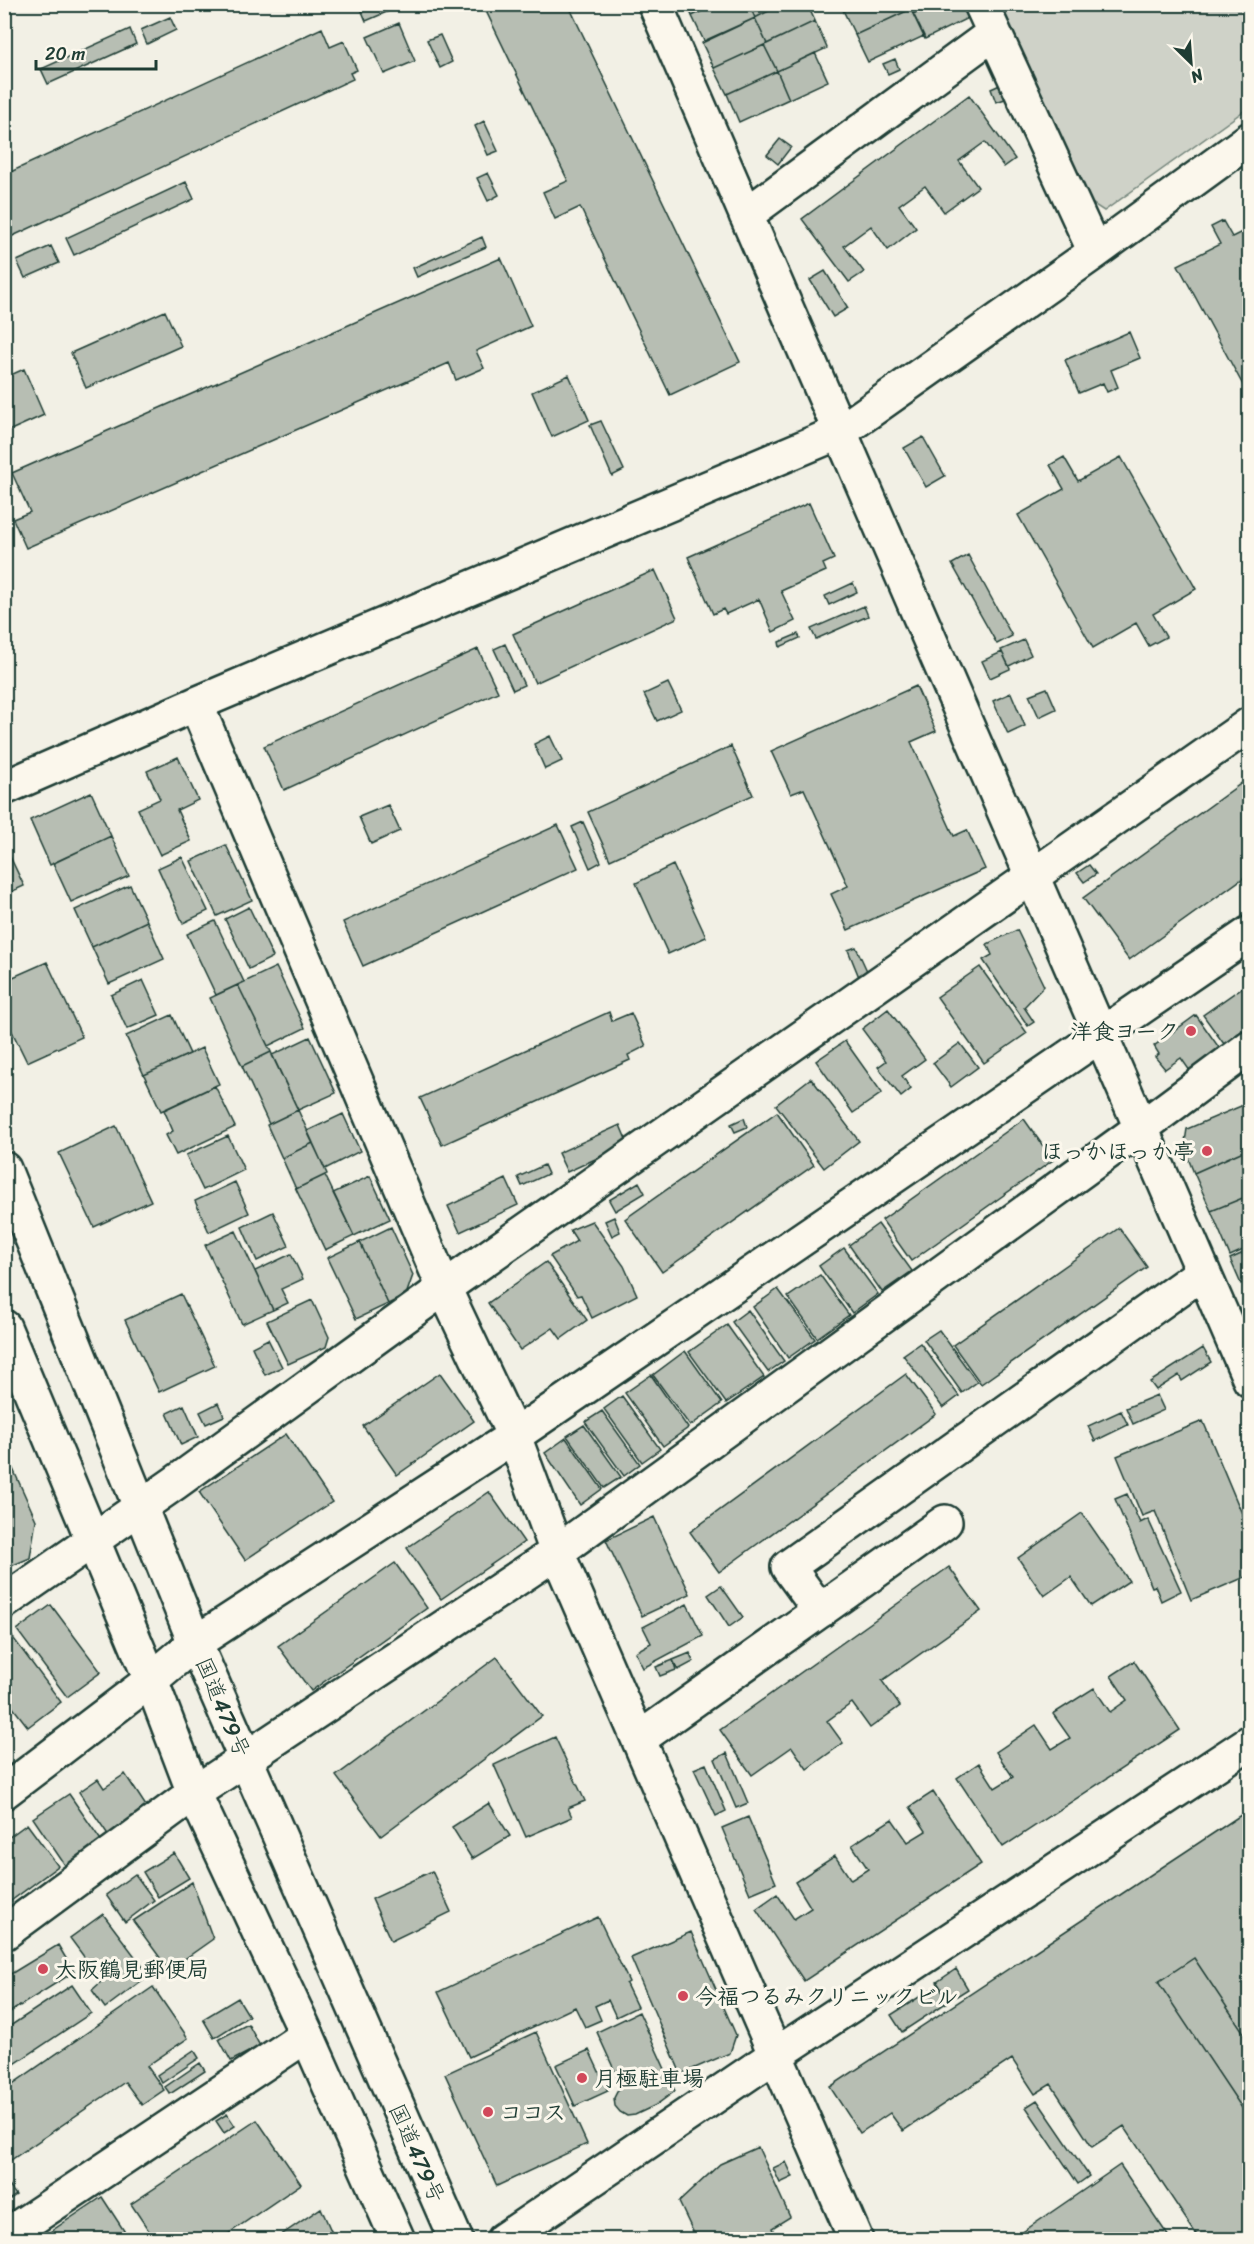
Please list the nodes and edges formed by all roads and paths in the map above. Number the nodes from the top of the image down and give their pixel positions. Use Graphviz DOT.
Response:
graph roads {
  1 [pos="655,4"];
  2 [pos="988,19"];
  3 [pos="1250,139"];
  4 [pos="746,215"];
  5 [pos="1095,252"];
  6 [pos="840,432"];
  7 [pos="196,704"];
  8 [pos="1250,724"];
  9 [pos="4,788"];
  10 [pos="1032,876"];
  11 [pos="1250,933"];
  12 [pos="1101,1035"];
  13 [pos="1248,1051"];
  14 [pos="1141,1128"];
  15 [pos="4,1169"];
  16 [pos="1203,1272"];
  17 [pos="444,1288"];
  18 [pos="4,1327"];
  19 [pos="1248,1374"];
  20 [pos="514,1436"];
  21 [pos="140,1507"];
  22 [pos="945,1522"];
  23 [pos="92,1540"];
  24 [pos="557,1552"];
  25 [pos="4,1602"];
  26 [pos="820,1611"];
  27 [pos="195,1643"];
  28 [pos="151,1680"];
  29 [pos="639,1739"];
  30 [pos="1250,1742"];
  31 [pos="245,1760"];
  32 [pos="4,1792"];
  33 [pos="194,1793"];
  34 [pos="4,1933"];
  35 [pos="307,2035"];
  36 [pos="777,2054"];
  37 [pos="4,2237"];
  38 [pos="398,2240"];
  39 [pos="456,2240"];
  40 [pos="503,2240"];
  41 [pos="856,2240"];
  1 -- 4 [label="main road"];
  2 -- 4 [label="main road"];
  2 -- 5 [label="main road"];
  3 -- 5 [label="main road"];
  4 -- 6 [label="main road"];
  5 -- 6 [label="main road"];
  6 -- 7 [label="main road"];
  6 -- 10 [label="main road"];
  7 -- 9 [label="main road"];
  7 -- 17 [label="main road"];
  8 -- 10 [label="main road"];
  10 -- 12 [label="main road"];
  10 -- 17 [label="main road"];
  11 -- 12 [label="main road"];
  12 -- 14 [label="main road"];
  12 -- 20 [label="main road"];
  13 -- 14 [label="main road"];
  14 -- 16 [label="main road"];
  14 -- 24 [label="main road"];
  15 -- 21 [label="main road, 国道479号"];
  16 -- 19 [label="main road"];
  16 -- 26 [label="main road"];
  17 -- 20 [label="main road"];
  17 -- 21 [label="main road"];
  18 -- 23 [label="main road"];
  20 -- 24 [label="main road"];
  20 -- 27 [label="main road"];
  21 -- 23 [label="main road"];
  21 -- 27 [label="main road, 国道479号"];
  22 -- 26 [label="main road"];
  23 -- 25 [label="main road"];
  23 -- 28 [label="main road"];
  24 -- 29 [label="main road"];
  24 -- 31 [label="main road"];
  26 -- 29 [label="main road"];
  27 -- 28 [label="main road"];
  27 -- 31 [label="main road, 国道479号"];
  28 -- 32 [label="main road"];
  28 -- 33 [label="main road"];
  29 -- 36 [label="main road"];
  30 -- 36 [label="main road"];
  31 -- 33 [label="main road"];
  31 -- 39 [label="main road, 国道479号"];
  33 -- 34 [label="main road"];
  33 -- 35 [label="main road"];
  35 -- 37 [label="main road"];
  35 -- 38 [label="main road"];
  36 -- 40 [label="main road"];
  36 -- 41 [label="main road"];
}
